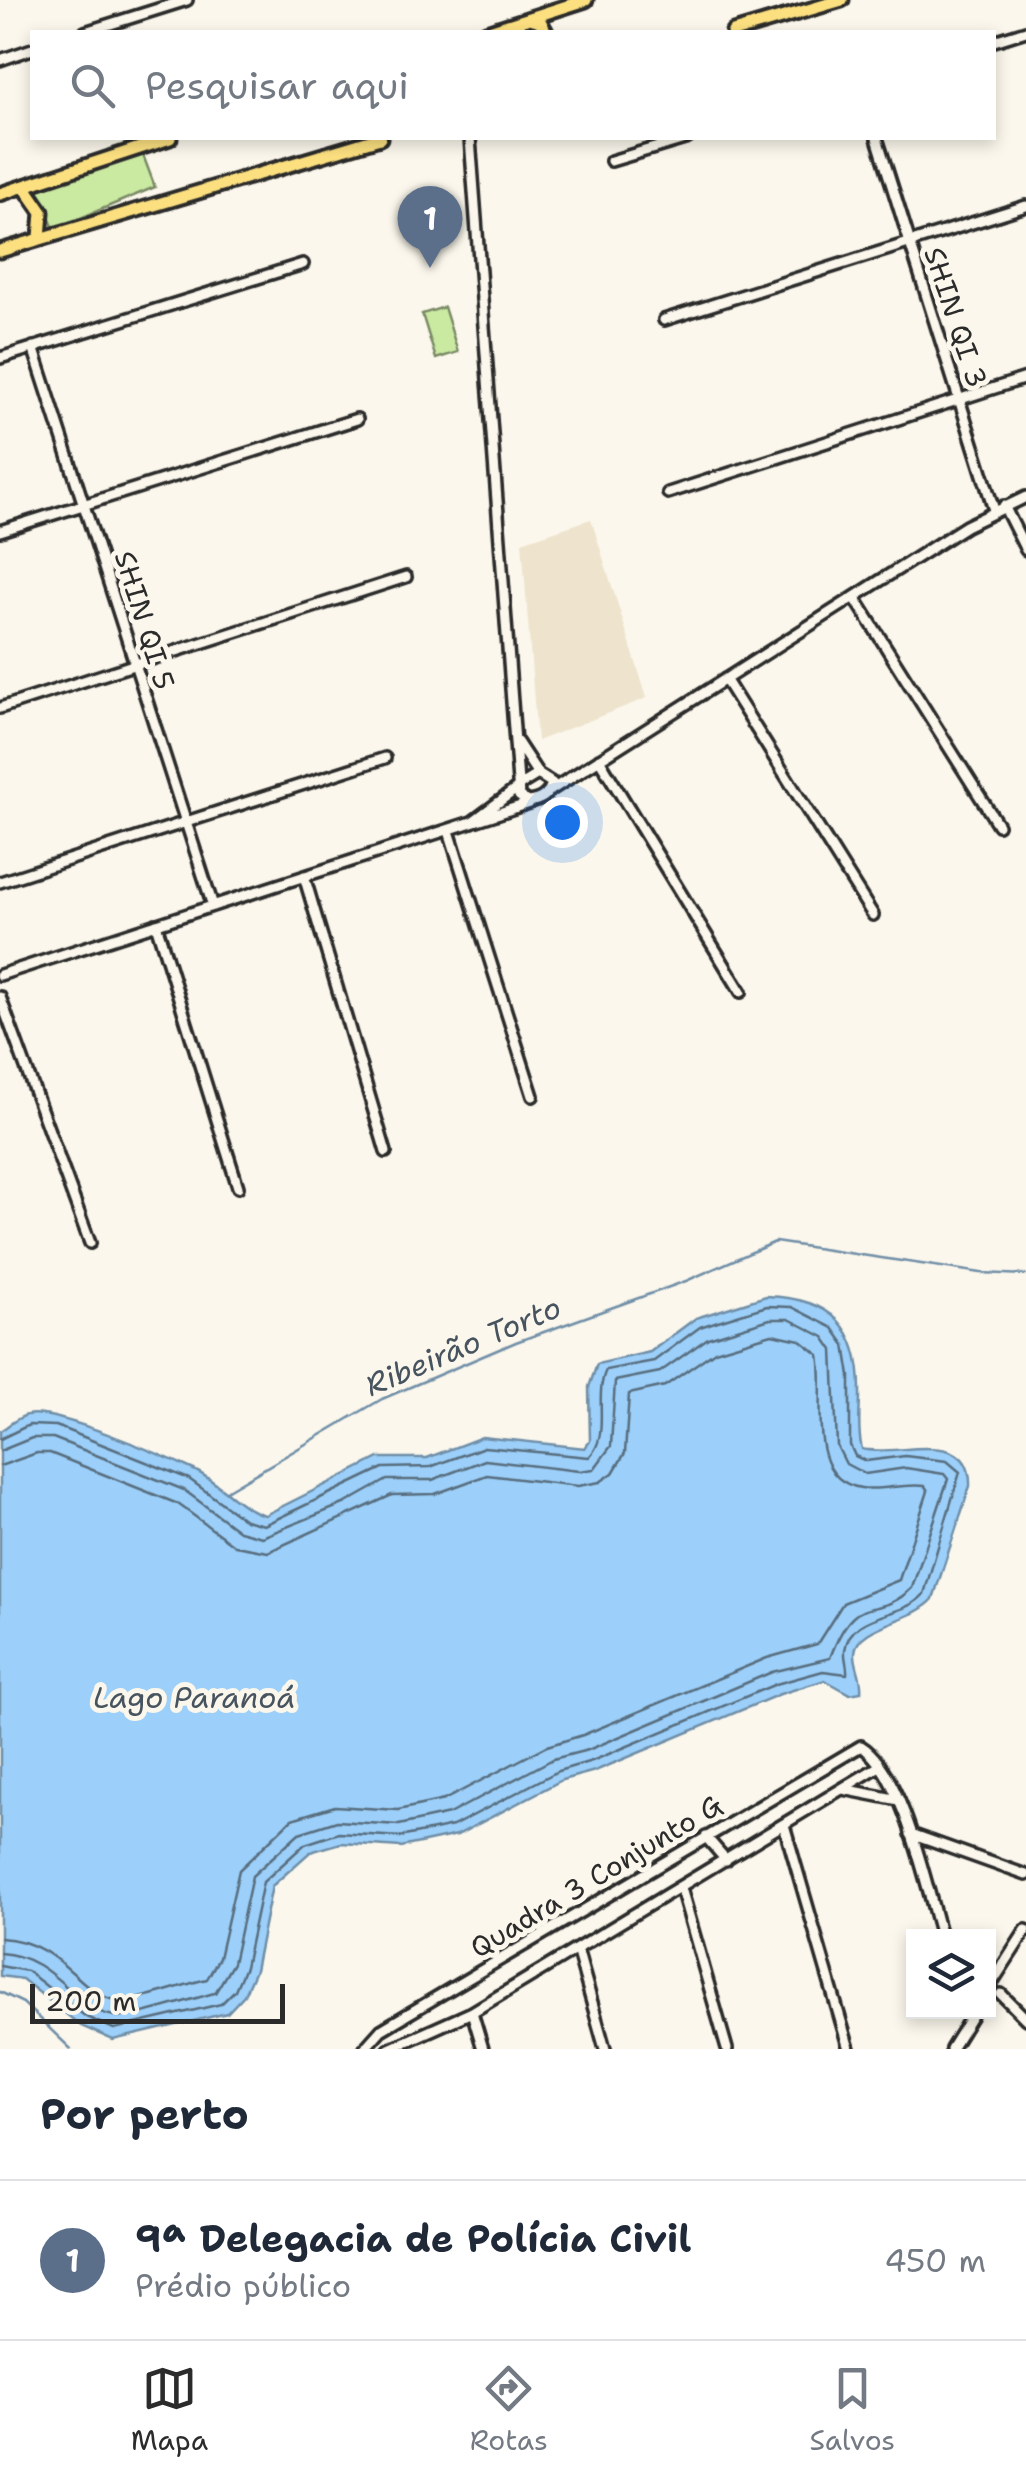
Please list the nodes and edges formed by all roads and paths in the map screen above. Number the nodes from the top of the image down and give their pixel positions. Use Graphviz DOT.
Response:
graph roads {
  1 [pos="187,0"];
  2 [pos="586,0"];
  3 [pos="842,0"];
  4 [pos="530,18"];
  5 [pos="91,30"];
  6 [pos="492,30"];
  7 [pos="545,30"];
  8 [pos="740,30"];
  9 [pos="1026,31"];
  10 [pos="996,40"];
  11 [pos="30,50"];
  12 [pos="0,60"];
  13 [pos="164,140"];
  14 [pos="372,140"];
  15 [pos="470,140"];
  16 [pos="681,140"];
  17 [pos="877,140"];
  18 [pos="612,161"];
  19 [pos="24,186"];
  20 [pos="0,194"];
  21 [pos="1026,206"];
  22 [pos="40,238"];
  23 [pos="908,242"];
  24 [pos="0,250"];
  25 [pos="304,264"];
  26 [pos="664,320"];
  27 [pos="34,348"];
  28 [pos="0,358"];
  29 [pos="1026,378"];
  30 [pos="960,399"];
  31 [pos="357,419"];
  32 [pos="668,493"];
  33 [pos="1026,498"];
  34 [pos="84,504"];
  35 [pos="999,508"];
  36 [pos="0,531"];
  37 [pos="1026,550"];
  38 [pos="406,577"];
  39 [pos="854,598"];
  40 [pos="135,665"];
  41 [pos="725,679"];
  42 [pos="0,708"];
  43 [pos="516,740"];
  44 [pos="385,758"];
  45 [pos="599,759"];
  46 [pos="587,766"];
  47 [pos="538,774"];
  48 [pos="550,778"];
  49 [pos="519,786"];
  50 [pos="548,792"];
  51 [pos="533,802"];
  52 [pos="185,822"];
  53 [pos="470,824"];
  54 [pos="998,825"];
  55 [pos="449,831"];
  56 [pos="304,876"];
  57 [pos="0,882"];
  58 [pos="212,906"];
  59 [pos="872,915"];
  60 [pos="156,924"];
  61 [pos="0,975"];
  62 [pos="742,992"];
  63 [pos="0,996"];
  64 [pos="533,1096"];
  65 [pos="386,1152"];
  66 [pos="238,1187"];
  67 [pos="90,1243"];
  68 [pos="878,1767"];
  69 [pos="843,1788"];
  70 [pos="899,1800"];
  71 [pos="784,1825"];
  72 [pos="912,1834"];
  73 [pos="706,1837"];
  74 [pos="726,1860"];
  75 [pos="1026,1875"];
  76 [pos="681,1888"];
  77 [pos="939,1929"];
  78 [pos="1026,1930"];
  79 [pos="577,1949"];
  80 [pos="996,1977"];
  81 [pos="1001,1994"];
  82 [pos="472,2012"];
  83 [pos="964,2019"];
  84 [pos="969,2019"];
  85 [pos="1026,2019"];
  86 [pos="966,2024"];
  87 [pos="364,2048"];
  88 [pos="388,2049"];
  89 [pos="482,2049"];
  90 [pos="604,2049"];
  91 [pos="727,2049"];
  92 [pos="848,2049"];
  93 [pos="951,2049"];
  1 -- 5 [label="street"];
  2 -- 4 [label="main road"];
  3 -- 8 [label="main road"];
  4 -- 6 [label="main road"];
  4 -- 7 [label="main road"];
  9 -- 10 [label="street"];
  11 -- 12 [label="street"];
  13 -- 19 [label="main road"];
  14 -- 22 [label="main road"];
  15 -- 43 [label="street"];
  16 -- 18 [label="street"];
  17 -- 23 [label="street, SHIN QI 3"];
  19 -- 20 [label="main road"];
  19 -- 22 [label="main road"];
  21 -- 23 [label="street"];
  22 -- 24 [label="main road"];
  23 -- 26 [label="street"];
  23 -- 30 [label="street, SHIN QI 3"];
  25 -- 27 [label="street"];
  27 -- 28 [label="street"];
  27 -- 34 [label="street, SHIN QI 5"];
  29 -- 30 [label="street"];
  30 -- 32 [label="street"];
  30 -- 35 [label="street, SHIN QI 3"];
  31 -- 34 [label="street"];
  33 -- 35 [label="street"];
  34 -- 36 [label="street"];
  34 -- 40 [label="street, SHIN QI 5"];
  35 -- 37 [label="street, SHIN QI 3"];
  35 -- 39 [label="street"];
  38 -- 40 [label="street"];
  39 -- 41 [label="street"];
  39 -- 54 [label="street"];
  40 -- 42 [label="street"];
  40 -- 52 [label="street, SHIN QI 5"];
  41 -- 45 [label="street"];
  41 -- 59 [label="street"];
  43 -- 47 [label="street"];
  43 -- 49 [label="street"];
  44 -- 52 [label="street"];
  45 -- 46 [label="street"];
  45 -- 62 [label="street"];
  46 -- 48 [label="street"];
  46 -- 50 [label="street"];
  47 -- 48 [label="street"];
  47 -- 49 [label="street"];
  48 -- 50 [label="street"];
  49 -- 51 [label="street"];
  49 -- 53 [label="street"];
  50 -- 51 [label="street"];
  51 -- 53 [label="street"];
  52 -- 57 [label="street"];
  52 -- 58 [label="street, SHIN QI 5"];
  53 -- 55 [label="street"];
  55 -- 56 [label="street"];
  55 -- 64 [label="street"];
  56 -- 58 [label="street"];
  56 -- 65 [label="street"];
  58 -- 60 [label="street"];
  60 -- 61 [label="street"];
  60 -- 66 [label="street"];
  63 -- 67 [label="street"];
  68 -- 69 [label="street"];
  68 -- 70 [label="street"];
  68 -- 73 [label="street, Quadra 3 Conjunto G"];
  69 -- 70 [label="street"];
  69 -- 71 [label="street"];
  70 -- 72 [label="street"];
  71 -- 74 [label="street"];
  71 -- 92 [label="street"];
  72 -- 75 [label="street"];
  72 -- 77 [label="street"];
  73 -- 74 [label="street"];
  73 -- 87 [label="street, Quadra 3 Conjunto G"];
  74 -- 76 [label="street"];
  76 -- 79 [label="street"];
  76 -- 91 [label="street"];
  78 -- 80 [label="street"];
  79 -- 82 [label="street"];
  79 -- 90 [label="street"];
  81 -- 85 [label="street"];
  82 -- 88 [label="street"];
  82 -- 89 [label="street"];
  83 -- 86 [label="street"];
  84 -- 86 [label="street"];
  86 -- 93 [label="street"];
}
